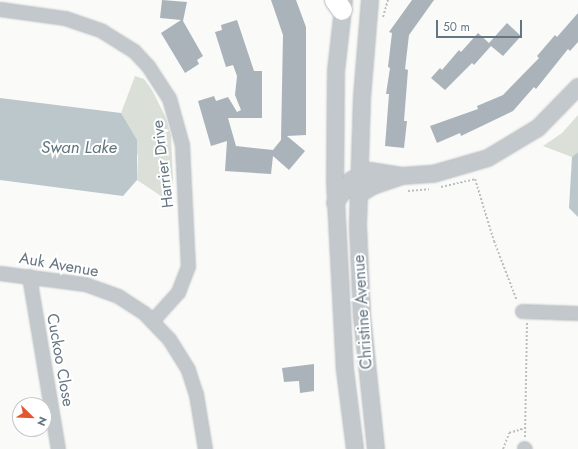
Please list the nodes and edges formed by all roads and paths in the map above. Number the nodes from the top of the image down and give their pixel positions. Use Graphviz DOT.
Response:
graph roads {
  1 [pos="370,0"];
  2 [pos="340,3"];
  3 [pos="0,9"];
  4 [pos="578,87"];
  5 [pos="359,175"];
  6 [pos="402,176"];
  7 [pos="474,179"];
  8 [pos="358,195"];
  9 [pos="335,203"];
  10 [pos="0,273"];
  11 [pos="29,276"];
  12 [pos="522,312"];
  13 [pos="578,313"];
  14 [pos="362,316"];
  15 [pos="152,321"];
  16 [pos="345,370"];
  17 [pos="526,428"];
  18 [pos="524,448"];
  19 [pos="58,449"];
  20 [pos="205,449"];
  21 [pos="355,449"];
  22 [pos="376,449"];
  23 [pos="503,449"];
  1 -- 5 [label="street, Christine Avenue"];
  2 -- 9 [label="street, Christine Avenue"];
  3 -- 15 [label="street, Harrier Drive"];
  4 -- 6 [label="street"];
  5 -- 6 [label="street"];
  5 -- 8 [label="street, Christine Avenue"];
  5 -- 9 [label="street"];
  6 -- 8 [label="street"];
  7 -- 12 [label="path"];
  8 -- 14 [label="street, Christine Avenue"];
  9 -- 16 [label="street, Christine Avenue"];
  10 -- 11 [label="street, Auk Avenue"];
  11 -- 15 [label="street, Auk Avenue"];
  11 -- 19 [label="street, Cuckoo Close"];
  12 -- 13 [label="street"];
  12 -- 17 [label="path"];
  14 -- 16 [label="street"];
  14 -- 22 [label="street, Christine Avenue"];
  15 -- 20 [label="street, Auk Avenue"];
  16 -- 21 [label="street, Christine Avenue"];
  17 -- 18 [label="path"];
  17 -- 23 [label="path"];
}
